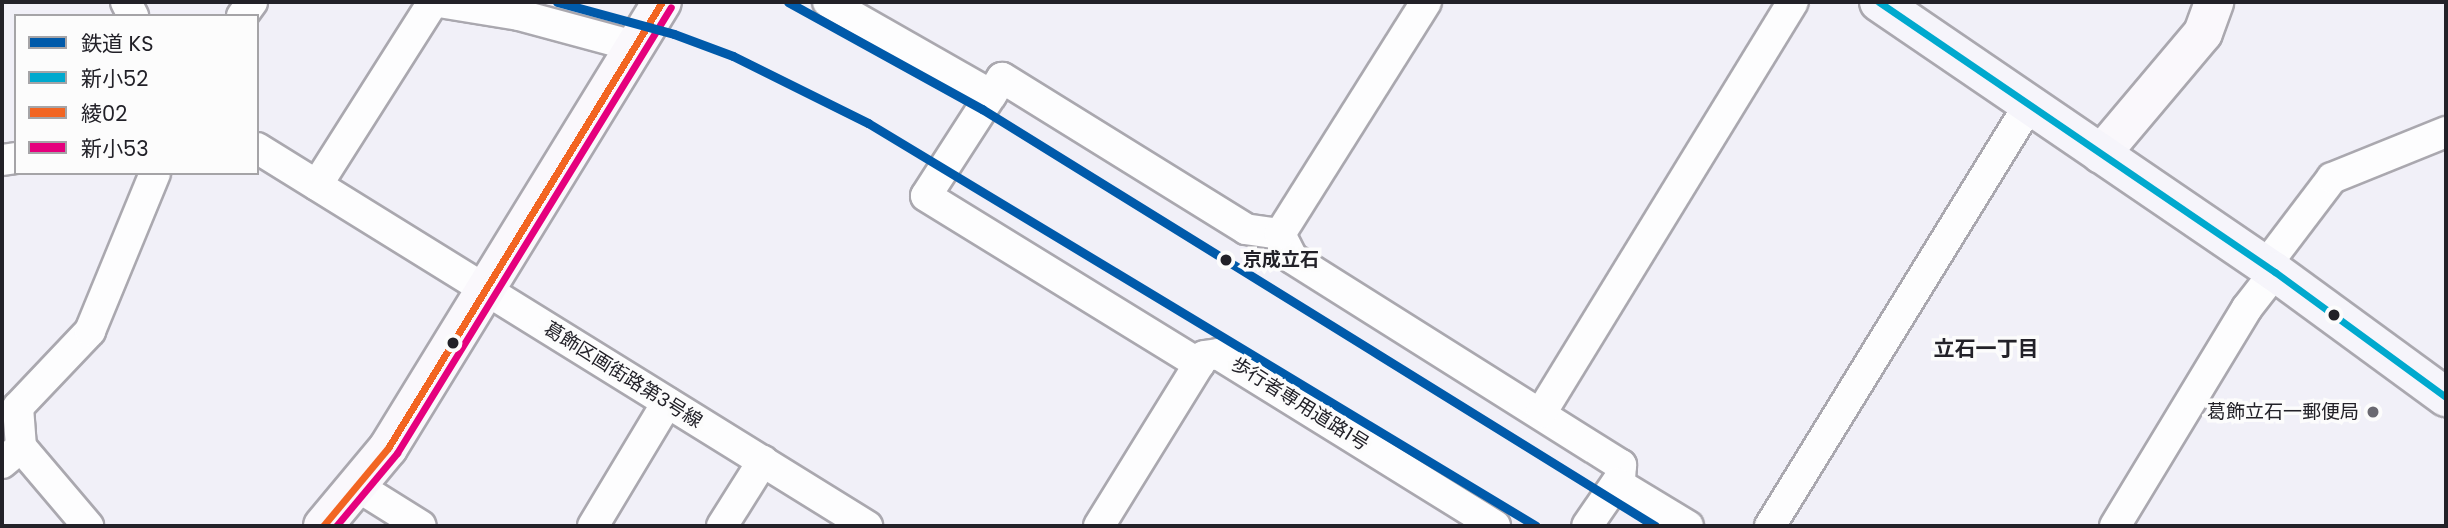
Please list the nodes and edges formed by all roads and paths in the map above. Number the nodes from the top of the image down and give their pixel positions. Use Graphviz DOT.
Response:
graph roads {
  1 [pos="433,2"];
  2 [pos="439,2"];
  3 [pos="662,2"];
  4 [pos="1426,2"];
  5 [pos="1793,2"];
  6 [pos="1879,2"];
  7 [pos="2214,2"];
  8 [pos="845,6"];
  9 [pos="634,46"];
  10 [pos="996,86"];
  11 [pos="2030,104"];
  12 [pos="2446,132"];
  13 [pos="259,149"];
  14 [pos="2101,153"];
  15 [pos="154,175"];
  16 [pos="317,185"];
  17 [pos="1280,234"];
  18 [pos="2271,269"];
  19 [pos="484,288"];
  20 [pos="1199,364"];
  21 [pos="2446,397"];
  22 [pos="10,398"];
  23 [pos="667,403"];
  24 [pos="1541,413"];
  25 [pos="11,455"];
  26 [pos="763,461"];
  27 [pos="1617,483"];
  28 [pos="357,486"];
  29 [pos="88,526"];
  30 [pos="323,526"];
  31 [pos="421,526"];
  32 [pos="593,526"];
  33 [pos="722,526"];
  34 [pos="867,526"];
  35 [pos="1099,526"];
  36 [pos="1495,526"];
  37 [pos="1587,526"];
  38 [pos="1688,526"];
  39 [pos="1769,526"];
  40 [pos="2115,526"];
  1 -- 16 [label="street"];
  2 -- 9 [label="street"];
  3 -- 9 [label="street"];
  4 -- 17 [label="street"];
  5 -- 24 [label="street"];
  6 -- 11 [label="main road"];
  7 -- 14 [label="street"];
  8 -- 10 [label="street"];
  9 -- 19 [label="street"];
  10 -- 17 [label="street"];
  10 -- 20 [label="street, 歩行者専用道路1号"];
  11 -- 14 [label="main road"];
  11 -- 39 [label="street"];
  12 -- 18 [label="street"];
  13 -- 16 [label="street, 葛飾区画街路第3号線"];
  14 -- 18 [label="main road"];
  15 -- 22 [label="street"];
  16 -- 19 [label="street, 葛飾区画街路第3号線"];
  17 -- 24 [label="street"];
  18 -- 21 [label="main road"];
  18 -- 40 [label="street"];
  19 -- 23 [label="street, 葛飾区画街路第3号線"];
  19 -- 28 [label="street"];
  20 -- 35 [label="street"];
  20 -- 36 [label="street, 歩行者専用道路1号"];
  22 -- 25 [label="street"];
  23 -- 26 [label="street, 葛飾区画街路第3号線"];
  23 -- 32 [label="street"];
  24 -- 27 [label="street"];
  25 -- 29 [label="street"];
  26 -- 33 [label="street"];
  26 -- 34 [label="street, 葛飾区画街路第3号線"];
  27 -- 37 [label="street"];
  27 -- 38 [label="street"];
  28 -- 30 [label="street"];
  28 -- 31 [label="street"];
}
